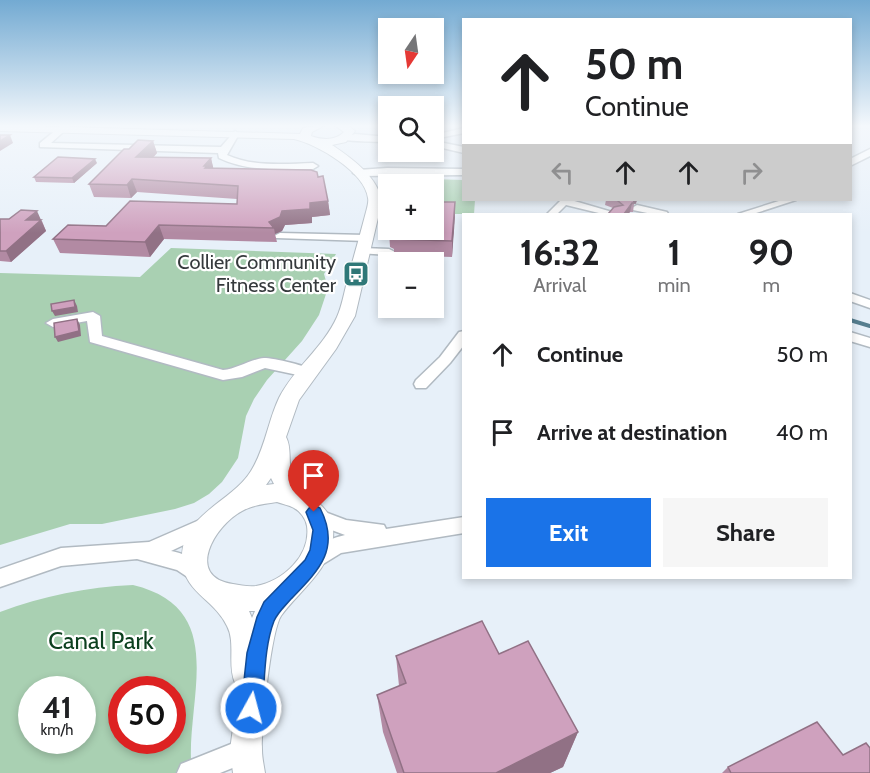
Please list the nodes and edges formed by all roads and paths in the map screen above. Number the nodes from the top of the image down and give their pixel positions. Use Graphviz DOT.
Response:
graph roads {
  1 [pos="235,161"];
  2 [pos="353,161"];
  3 [pos="313,166"];
  4 [pos="462,172"];
  5 [pos="358,173"];
  6 [pos="565,201"];
  7 [pos="788,201"];
  8 [pos="637,208"];
  9 [pos="553,213"];
  10 [pos="610,213"];
  11 [pos="659,213"];
  12 [pos="746,213"];
  13 [pos="280,236"];
  14 [pos="364,245"];
  15 [pos="389,252"];
  16 [pos="852,298"];
  17 [pos="870,304"];
  18 [pos="53,323"];
  19 [pos="462,337"];
  20 [pos="852,337"];
  21 [pos="870,343"];
  22 [pos="307,372"];
  23 [pos="421,384"];
  24 [pos="280,424"];
  25 [pos="295,497"];
  26 [pos="239,500"];
  27 [pos="317,517"];
  28 [pos="207,525"];
  29 [pos="462,525"];
  30 [pos="422,532"];
  31 [pos="123,553"];
  32 [pos="315,560"];
  33 [pos="0,578"];
  34 [pos="292,584"];
  35 [pos="210,586"];
  36 [pos="247,762"];
  37 [pos="190,773"];
  1 -- 3 [label="street"];
  2 -- 5 [label="main road"];
  4 -- 5 [label="street"];
  5 -- 14 [label="main road"];
  6 -- 9 [label="street"];
  6 -- 10 [label="street"];
  7 -- 12 [label="street"];
  8 -- 11 [label="street"];
  13 -- 14 [label="street"];
  14 -- 15 [label="street"];
  14 -- 22 [label="main road"];
  16 -- 17 [label="street"];
  18 -- 22 [label="street"];
  19 -- 23 [label="street"];
  20 -- 21 [label="street"];
  22 -- 24 [label="main road"];
  24 -- 25 [label="main road"];
  24 -- 26 [label="main road"];
  25 -- 26 [label="main road"];
  25 -- 27 [label="main road"];
  26 -- 28 [label="main road"];
  27 -- 30 [label="street"];
  27 -- 32 [label="main road"];
  28 -- 31 [label="street"];
  28 -- 35 [label="main road"];
  29 -- 30 [label="street"];
  30 -- 32 [label="street"];
  31 -- 33 [label="street"];
  31 -- 35 [label="street"];
  32 -- 34 [label="main road"];
  34 -- 35 [label="main road"];
  34 -- 36 [label="main road"];
  35 -- 36 [label="main road"];
  36 -- 37 [label="street"];
}
